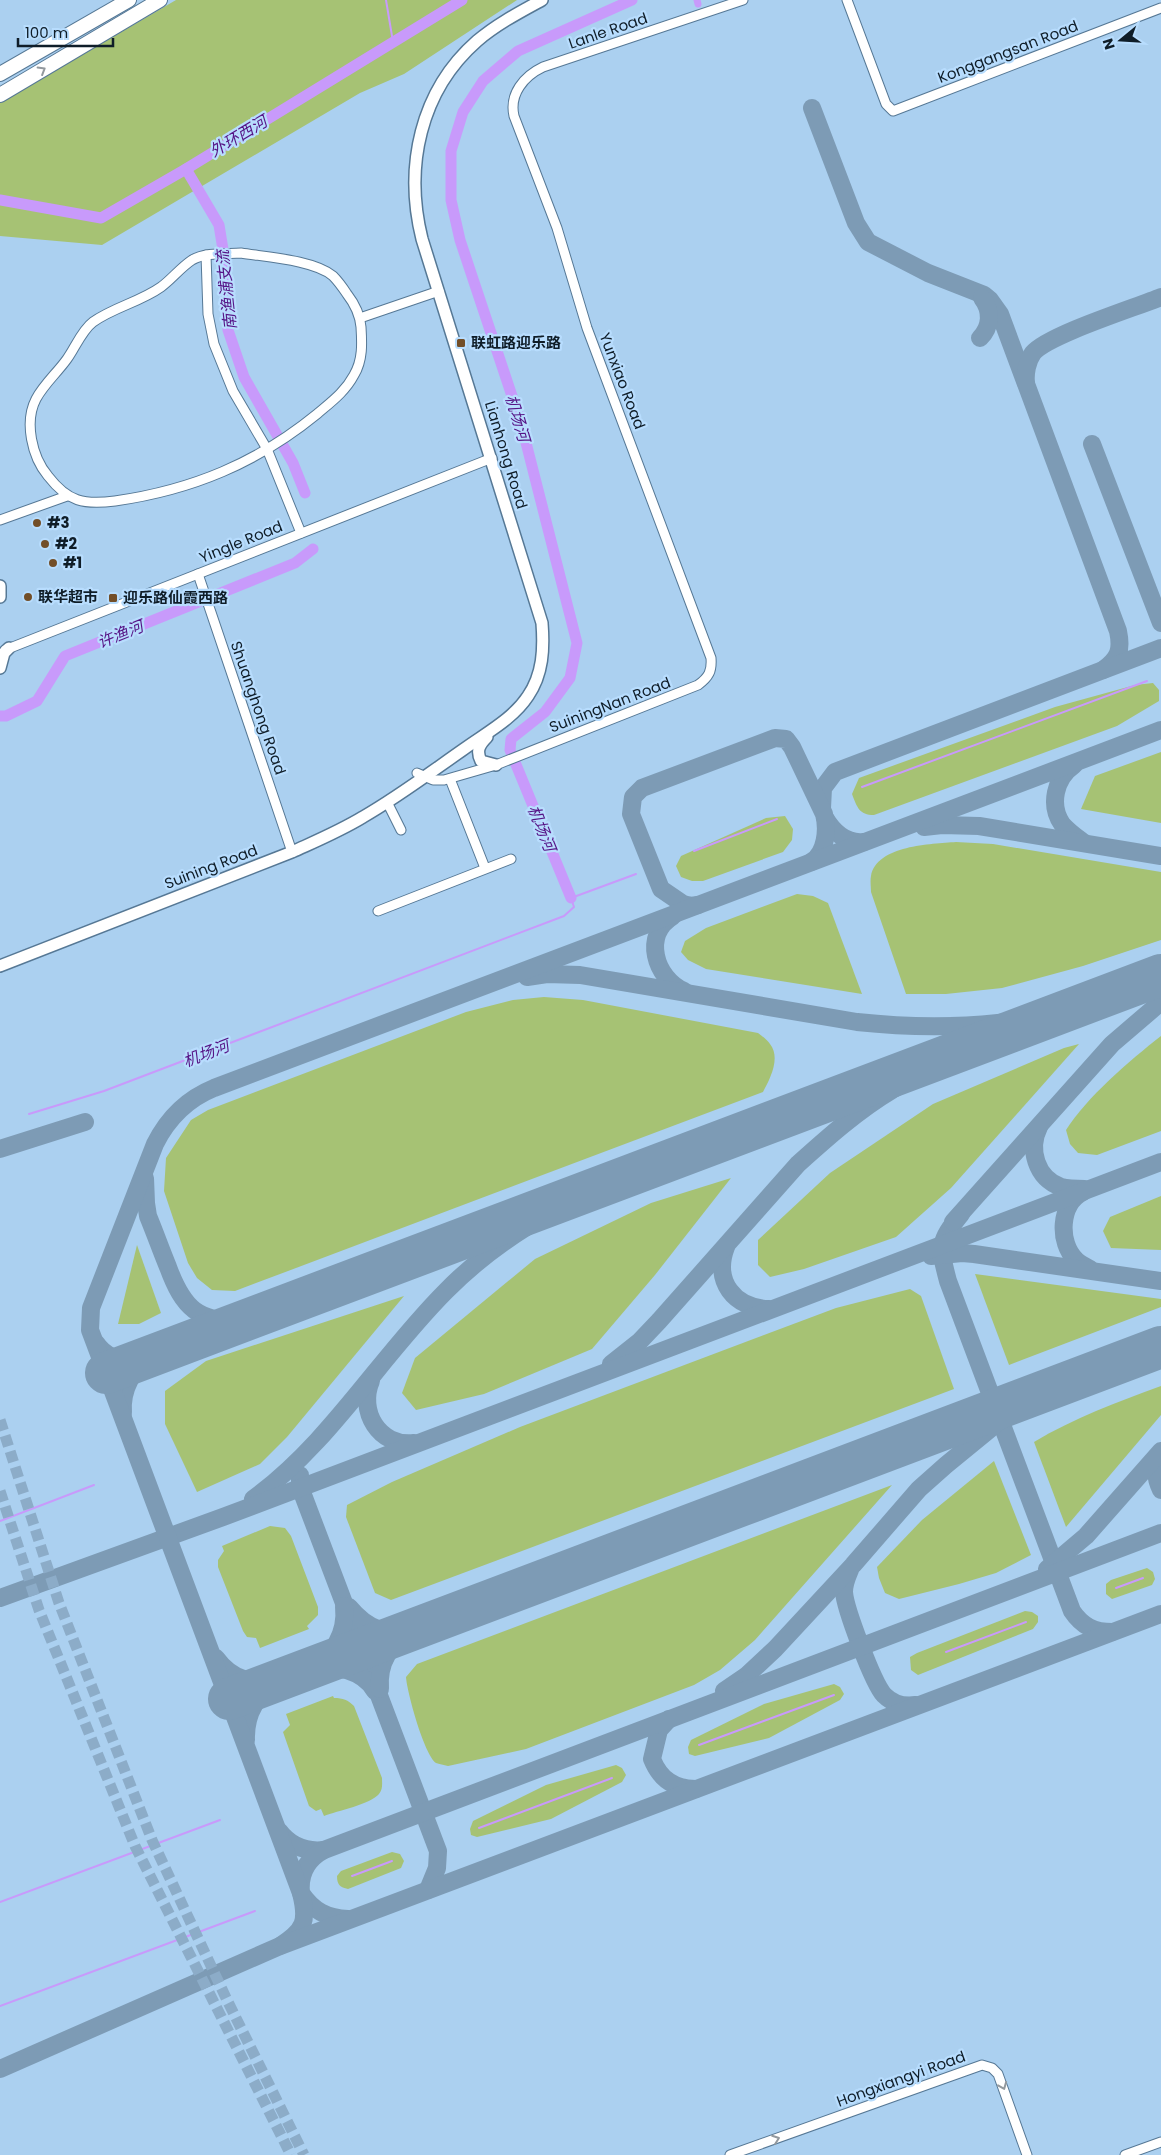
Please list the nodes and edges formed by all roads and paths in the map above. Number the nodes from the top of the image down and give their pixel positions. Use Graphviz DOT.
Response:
graph roads {
  1 [pos="129,0"];
  2 [pos="160,0"];
  3 [pos="528,0"];
  4 [pos="542,0"];
  5 [pos="743,0"];
  6 [pos="847,0"];
  7 [pos="1161,8"];
  8 [pos="0,74"];
  9 [pos="517,90"];
  10 [pos="432,92"];
  11 [pos="0,95"];
  12 [pos="210,255"];
  13 [pos="439,291"];
  14 [pos="360,318"];
  15 [pos="268,448"];
  16 [pos="489,459"];
  17 [pos="67,496"];
  18 [pos="0,520"];
  19 [pos="301,533"];
  20 [pos="198,574"];
  21 [pos="0,586"];
  22 [pos="0,596"];
  23 [pos="4,650"];
  24 [pos="0,668"];
  25 [pos="707,678"];
  26 [pos="505,720"];
  27 [pos="496,764"];
  28 [pos="420,775"];
  29 [pos="450,779"];
  30 [pos="387,802"];
  31 [pos="402,830"];
  32 [pos="290,849"];
  33 [pos="511,858"];
  34 [pos="485,868"];
  35 [pos="378,912"];
  36 [pos="0,959"];
  37 [pos="0,966"];
  38 [pos="1161,2142"];
  39 [pos="730,2155"];
  40 [pos="1028,2155"];
  41 [pos="1125,2155"];
  1 -- 8 [label="highway"];
  11 -- 2 [label="highway, one-way"];
  3 -- 10 [label="main road"];
  4 -- 10 [label="main road"];
  5 -- 9 [label="street, Lanle Road"];
  6 -- 7 [label="street, Konggangsan Road"];
  9 -- 25 [label="street, Yunxiao Road"];
  10 -- 13 [label="main road, Lianhong Road"];
  10 -- 16 [label="main road, Lianhong Road"];
  12 -- 14 [label="street"];
  12 -- 15 [label="street"];
  12 -- 17 [label="street"];
  13 -- 14 [label="street"];
  13 -- 16 [label="main road, Lianhong Road"];
  14 -- 15 [label="street"];
  15 -- 17 [label="street"];
  15 -- 19 [label="street"];
  16 -- 19 [label="street, Yingle Road"];
  16 -- 26 [label="main road, Lianhong Road"];
  16 -- 28 [label="main road, Lianhong Road"];
  17 -- 18 [label="street"];
  19 -- 20 [label="street, Yingle Road"];
  20 -- 23 [label="street, Yingle Road"];
  20 -- 32 [label="street, Shuanghong Road"];
  21 -- 22 [label="main road"];
  23 -- 24 [label="main road"];
  25 -- 27 [label="street, SuiningNan Road"];
  26 -- 27 [label="main road"];
  26 -- 28 [label="main road, Lianhong Road"];
  27 -- 29 [label="street"];
  28 -- 29 [label="street"];
  28 -- 30 [label="main road, Suining Road"];
  28 -- 32 [label="main road, Suining Road"];
  29 -- 34 [label="street"];
  30 -- 31 [label="street"];
  30 -- 32 [label="main road, Suining Road"];
  32 -- 36 [label="main road, Suining Road"];
  32 -- 37 [label="main road, Suining Road"];
  33 -- 34 [label="street"];
  34 -- 35 [label="street"];
  38 -- 41 [label="street"];
  39 -- 40 [label="street, Hongxiangyi Road, one-way"];
}
